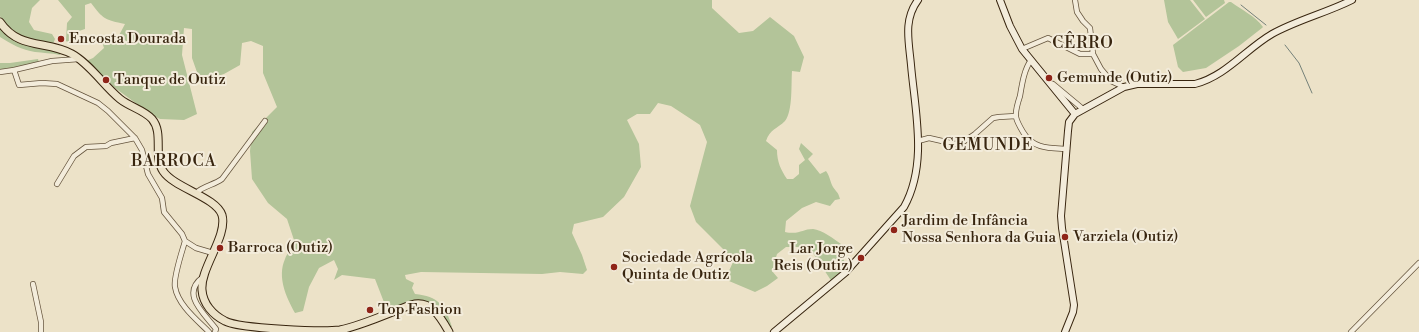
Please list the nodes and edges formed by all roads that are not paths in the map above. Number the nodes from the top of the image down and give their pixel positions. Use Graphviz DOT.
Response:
graph roads {
  1 [pos="918,0"];
  2 [pos="1000,0"];
  3 [pos="1074,0"];
  4 [pos="1352,0"];
  5 [pos="0,22"];
  6 [pos="1022,49"];
  7 [pos="1093,54"];
  8 [pos="79,59"];
  9 [pos="1031,60"];
  10 [pos="14,70"];
  11 [pos="0,72"];
  12 [pos="1048,82"];
  13 [pos="1124,87"];
  14 [pos="1083,109"];
  15 [pos="1075,114"];
  16 [pos="1016,116"];
  17 [pos="266,121"];
  18 [pos="135,138"];
  19 [pos="918,141"];
  20 [pos="1067,149"];
  21 [pos="57,184"];
  22 [pos="196,193"];
  23 [pos="186,241"];
  24 [pos="213,253"];
  25 [pos="1419,263"];
  26 [pos="203,277"];
  27 [pos="33,284"];
  28 [pos="41,332"];
  29 [pos="209,332"];
  30 [pos="215,332"];
  31 [pos="449,332"];
  32 [pos="774,332"];
  33 [pos="1065,332"];
  34 [pos="1351,332"];
  1 -- 19 [label="street"];
  2 -- 6 [label="street"];
  3 -- 7 [label="street"];
  4 -- 13 [label="street"];
  5 -- 8 [label="main road"];
  6 -- 7 [label="street"];
  6 -- 9 [label="street"];
  7 -- 13 [label="street"];
  8 -- 10 [label="street"];
  8 -- 22 [label="main road"];
  9 -- 12 [label="street"];
  9 -- 16 [label="street"];
  10 -- 11 [label="street"];
  10 -- 18 [label="street"];
  12 -- 14 [label="street"];
  12 -- 15 [label="street"];
  13 -- 14 [label="street"];
  14 -- 15 [label="street"];
  15 -- 20 [label="street"];
  16 -- 19 [label="street"];
  16 -- 20 [label="street"];
  17 -- 22 [label="street"];
  18 -- 21 [label="street"];
  18 -- 23 [label="street"];
  19 -- 32 [label="street"];
  20 -- 33 [label="street"];
  22 -- 24 [label="main road"];
  23 -- 24 [label="street"];
  23 -- 29 [label="street"];
  24 -- 26 [label="main road"];
  25 -- 34 [label="street"];
  26 -- 30 [label="street"];
  26 -- 31 [label="main road"];
  27 -- 28 [label="street"];
}
